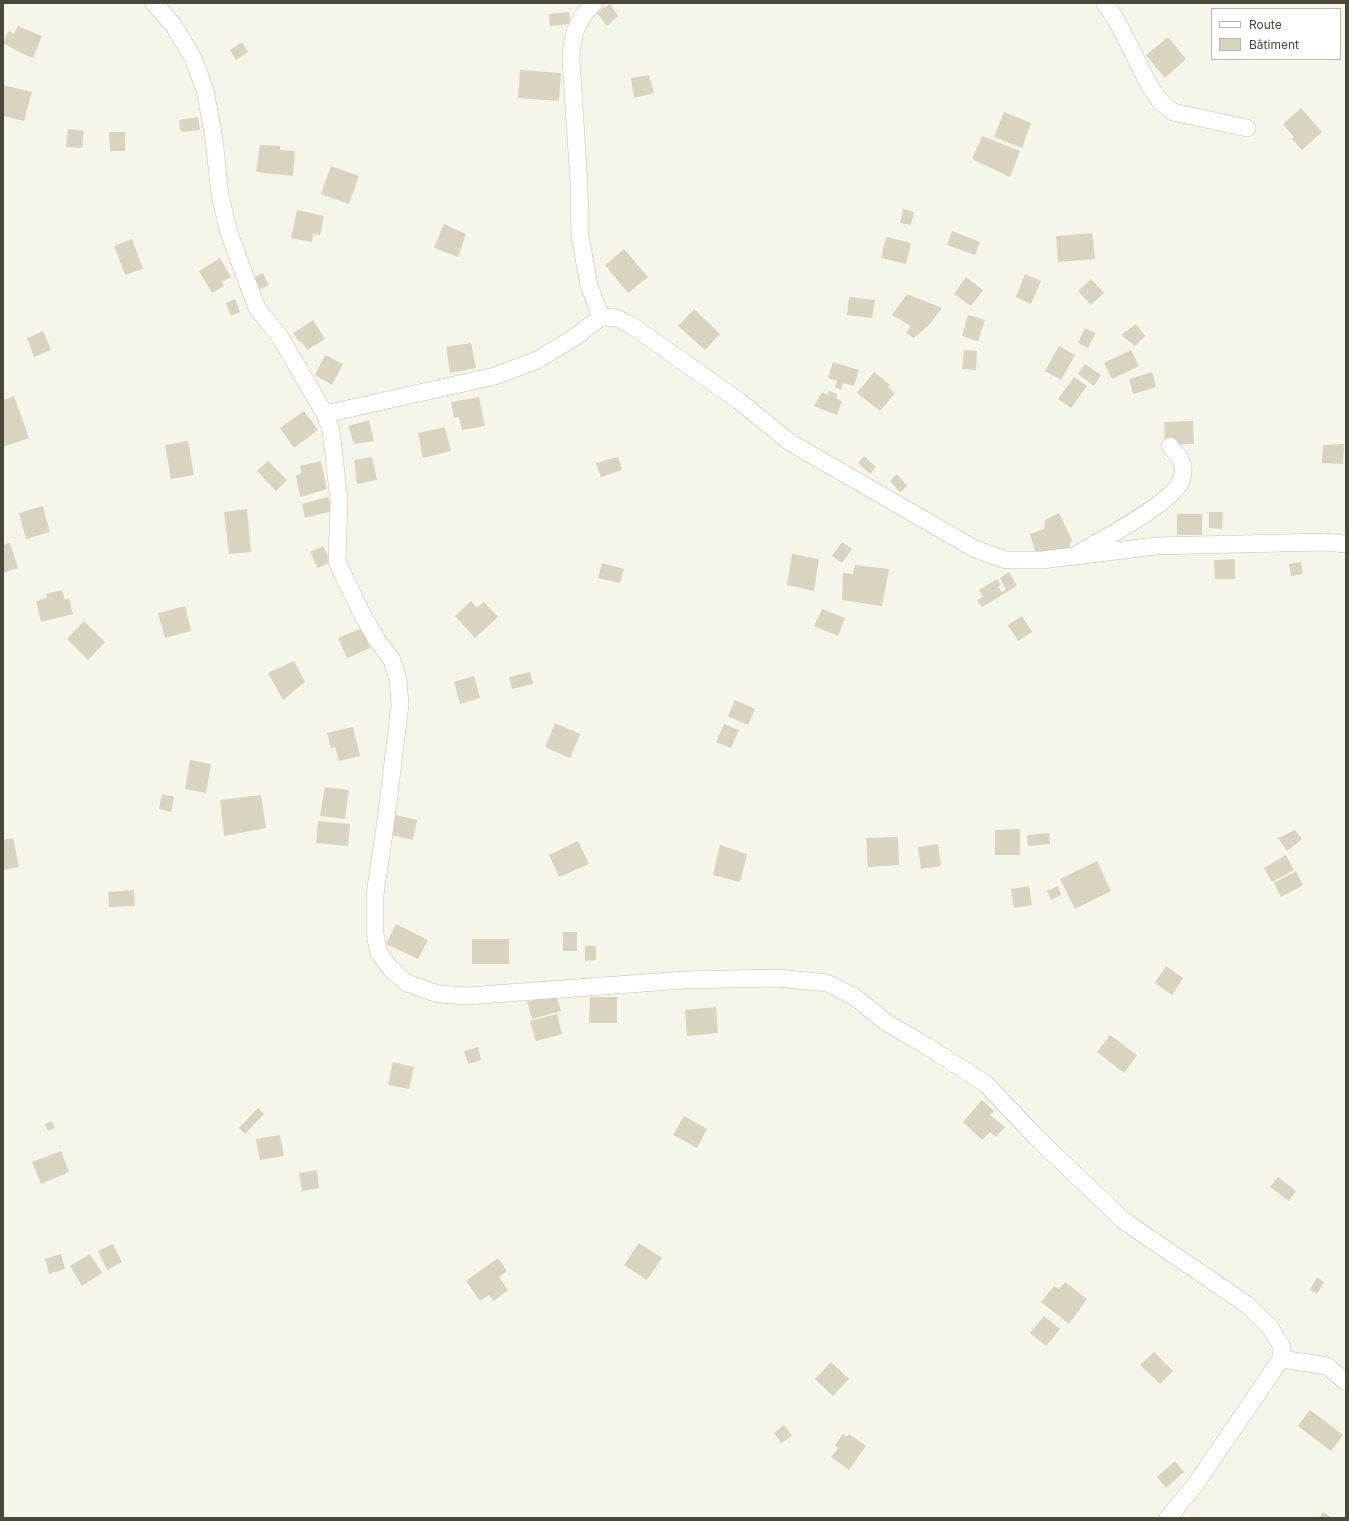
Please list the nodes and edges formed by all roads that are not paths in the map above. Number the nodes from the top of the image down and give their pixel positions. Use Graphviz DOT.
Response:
graph roads {
  1 [pos="154,3"];
  2 [pos="594,3"];
  3 [pos="1105,3"];
  4 [pos="1247,128"];
  5 [pos="601,317"];
  6 [pos="325,414"];
  7 [pos="1170,446"];
  8 [pos="1346,544"];
  9 [pos="1073,556"];
  10 [pos="1281,1359"];
  11 [pos="1346,1382"];
  12 [pos="1168,1518"];
  1 -- 6 [label="street"];
  2 -- 5 [label="street"];
  3 -- 4 [label="street"];
  5 -- 6 [label="street"];
  5 -- 9 [label="street"];
  6 -- 10 [label="street"];
  7 -- 9 [label="street"];
  8 -- 9 [label="street"];
  10 -- 11 [label="street"];
  10 -- 12 [label="street"];
}
